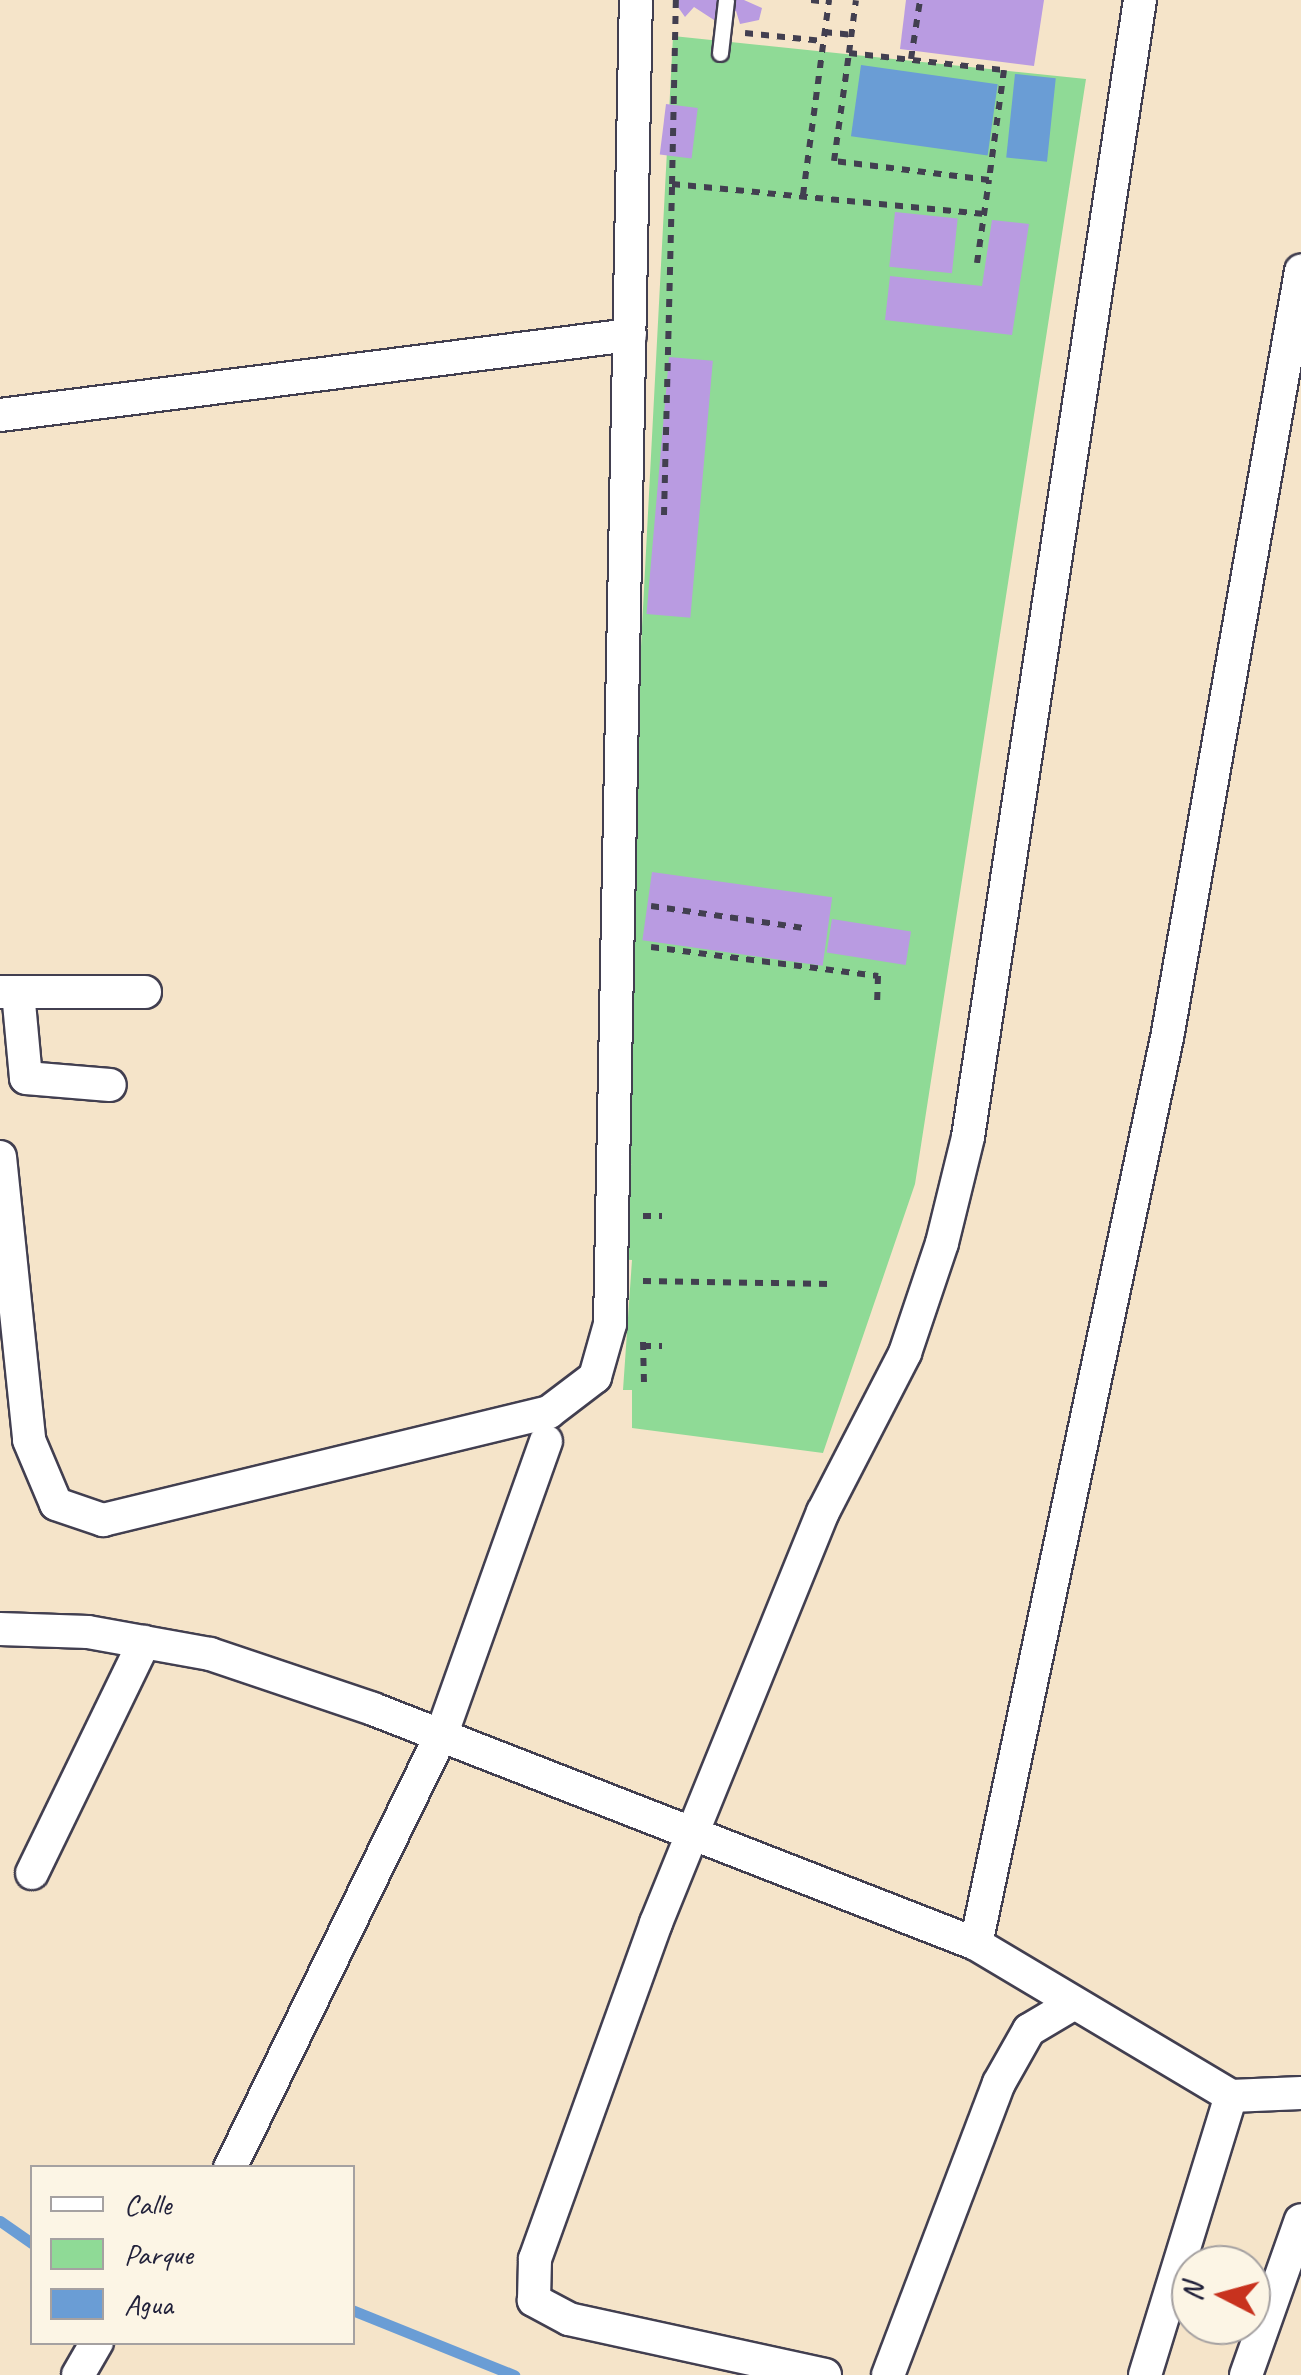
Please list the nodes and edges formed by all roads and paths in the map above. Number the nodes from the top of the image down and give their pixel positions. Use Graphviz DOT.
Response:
graph roads {
  1 [pos="636,0"];
  2 [pos="676,0"];
  3 [pos="726,0"];
  4 [pos="811,0"];
  5 [pos="856,0"];
  6 [pos="920,0"];
  7 [pos="1140,0"];
  8 [pos="828,1"];
  9 [pos="824,32"];
  10 [pos="851,35"];
  11 [pos="720,53"];
  12 [pos="849,53"];
  13 [pos="911,60"];
  14 [pos="989,180"];
  15 [pos="672,184"];
  16 [pos="803,195"];
  17 [pos="985,214"];
  18 [pos="976,263"];
  19 [pos="1301,271"];
  20 [pos="1296,330"];
  21 [pos="630,334"];
  22 [pos="0,415"];
  23 [pos="663,536"];
  24 [pos="639,918"];
  25 [pos="804,928"];
  26 [pos="640,964"];
  27 [pos="9,992"];
  28 [pos="144,992"];
  29 [pos="877,1001"];
  30 [pos="110,1085"];
  31 [pos="0,1157"];
  32 [pos="642,1199"];
  33 [pos="642,1216"];
  34 [pos="662,1216"];
  35 [pos="642,1232"];
  36 [pos="643,1265"];
  37 [pos="829,1284"];
  38 [pos="643,1346"];
  39 [pos="662,1346"];
  40 [pos="546,1441"];
  41 [pos="0,1629"];
  42 [pos="144,1642"];
  43 [pos="441,1736"];
  44 [pos="694,1834"];
  45 [pos="32,1873"];
  46 [pos="976,1944"];
  47 [pos="1071,2005"];
  48 [pos="1301,2093"];
  49 [pos="1232,2096"];
  50 [pos="231,2165"];
  51 [pos="1301,2220"];
  52 [pos="95,2345"];
  53 [pos="78,2375"];
  54 [pos="825,2375"];
  55 [pos="888,2375"];
  56 [pos="1145,2375"];
  57 [pos="1246,2375"];
  1 -- 21 [label="street"];
  2 -- 15 [label="path"];
  3 -- 11 [label="lane"];
  4 -- 8 [label="path"];
  5 -- 10 [label="path"];
  6 -- 13 [label="path"];
  7 -- 44 [label="street"];
  8 -- 9 [label="path"];
  9 -- 10 [label="path"];
  9 -- 16 [label="path"];
  10 -- 12 [label="path"];
  12 -- 13 [label="path"];
  12 -- 14 [label="path"];
  13 -- 14 [label="path"];
  14 -- 17 [label="path"];
  15 -- 16 [label="path"];
  15 -- 23 [label="path"];
  16 -- 17 [label="path"];
  17 -- 18 [label="path"];
  19 -- 20 [label="street"];
  20 -- 46 [label="street"];
  21 -- 22 [label="street"];
  21 -- 31 [label="street"];
  24 -- 25 [label="path"];
  26 -- 29 [label="path"];
  27 -- 28 [label="street"];
  27 -- 30 [label="street"];
  32 -- 33 [label="path"];
  33 -- 34 [label="path"];
  33 -- 35 [label="path"];
  36 -- 37 [label="path"];
  38 -- 39 [label="path"];
  40 -- 43 [label="street"];
  41 -- 42 [label="street"];
  42 -- 43 [label="street"];
  42 -- 45 [label="street"];
  43 -- 44 [label="street"];
  43 -- 50 [label="street"];
  44 -- 46 [label="street"];
  44 -- 54 [label="street"];
  46 -- 47 [label="street"];
  47 -- 49 [label="street"];
  47 -- 55 [label="street"];
  48 -- 49 [label="street"];
  49 -- 56 [label="street"];
  51 -- 57 [label="street"];
  52 -- 53 [label="street"];
}
